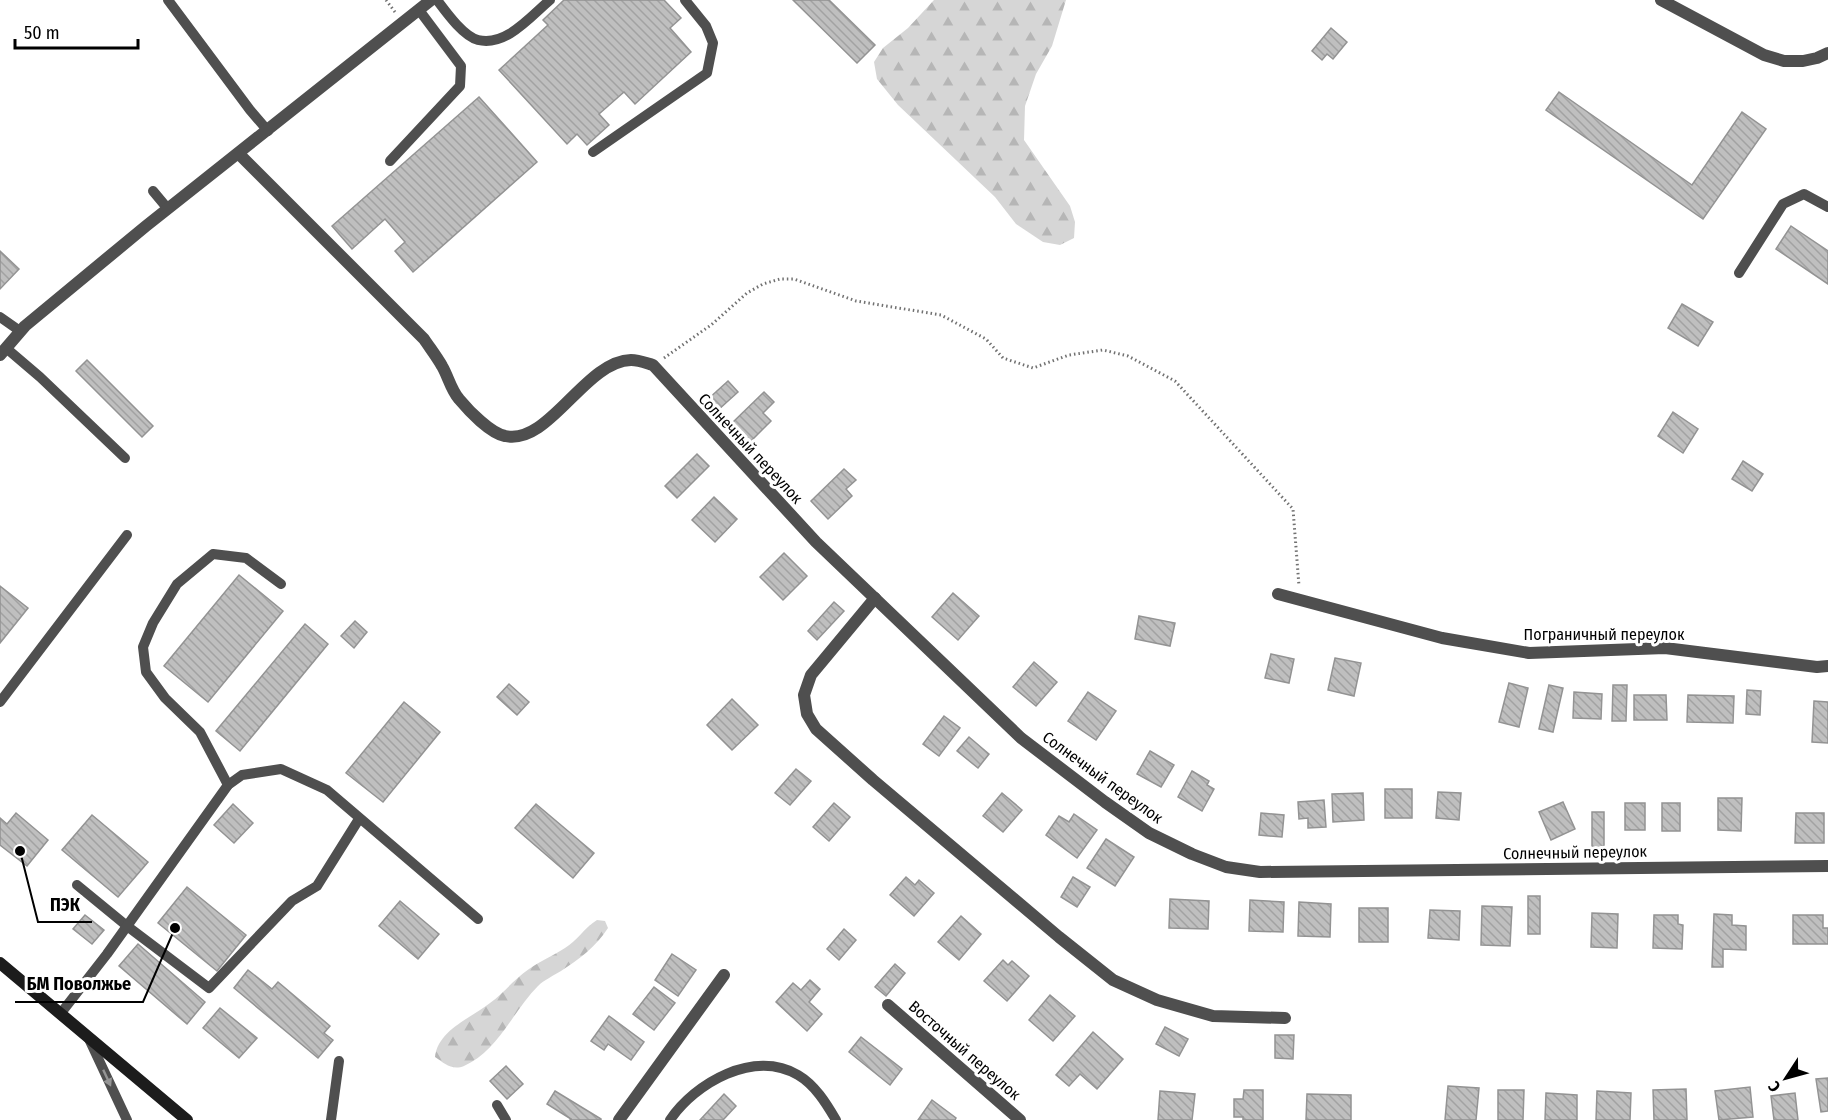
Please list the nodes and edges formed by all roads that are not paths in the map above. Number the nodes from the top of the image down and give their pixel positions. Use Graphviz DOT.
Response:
graph roads {
  1 [pos="168,0"];
  2 [pos="431,0"];
  3 [pos="437,0"];
  4 [pos="550,0"];
  5 [pos="685,0"];
  6 [pos="1661,0"];
  7 [pos="419,10"];
  8 [pos="1828,53"];
  9 [pos="268,131"];
  10 [pos="593,152"];
  11 [pos="239,154"];
  12 [pos="390,161"];
  13 [pos="153,191"];
  14 [pos="1828,207"];
  15 [pos="168,209"];
  16 [pos="1739,273"];
  17 [pos="0,317"];
  18 [pos="20,332"];
  19 [pos="3,352"];
  20 [pos="124,458"];
  21 [pos="127,535"];
  22 [pos="281,584"];
  23 [pos="1278,594"];
  24 [pos="875,598"];
  25 [pos="1828,666"];
  26 [pos="0,702"];
  27 [pos="228,785"];
  28 [pos="359,819"];
  29 [pos="1828,866"];
  30 [pos="77,885"];
  31 [pos="478,919"];
  32 [pos="127,926"];
  33 [pos="0,963"];
  34 [pos="724,975"];
  35 [pos="888,1005"];
  36 [pos="61,1013"];
  37 [pos="1285,1018"];
  38 [pos="88,1036"];
  39 [pos="339,1061"];
  40 [pos="497,1105"];
  41 [pos="127,1120"];
  42 [pos="187,1120"];
  43 [pos="331,1120"];
  44 [pos="506,1120"];
  45 [pos="619,1120"];
  46 [pos="670,1120"];
  47 [pos="836,1120"];
  48 [pos="1020,1120"];
  1 -- 9 [label="lane"];
  2 -- 7 [label="street"];
  3 -- 4 [label="lane"];
  5 -- 10 [label="lane"];
  6 -- 8 [label="street"];
  7 -- 9 [label="street"];
  7 -- 12 [label="lane"];
  9 -- 11 [label="street"];
  11 -- 15 [label="street"];
  11 -- 24 [label="street, Солнечный переулок"];
  13 -- 15 [label="lane"];
  14 -- 16 [label="lane"];
  15 -- 18 [label="street"];
  17 -- 18 [label="lane"];
  18 -- 19 [label="street"];
  19 -- 20 [label="lane"];
  21 -- 26 [label="lane"];
  22 -- 27 [label="lane"];
  23 -- 25 [label="street, Пограничный переулок"];
  24 -- 29 [label="street, Солнечный переулок"];
  24 -- 37 [label="street"];
  27 -- 28 [label="lane"];
  27 -- 32 [label="lane"];
  28 -- 31 [label="lane"];
  28 -- 32 [label="lane"];
  30 -- 32 [label="lane"];
  32 -- 36 [label="lane"];
  33 -- 36 [label="main road"];
  34 -- 45 [label="street"];
  35 -- 48 [label="street, Восточный переулок"];
  36 -- 38 [label="main road"];
  38 -- 41 [label="lane, one-way"];
  38 -- 42 [label="main road"];
  39 -- 43 [label="lane"];
  40 -- 44 [label="lane"];
  46 -- 47 [label="lane"];
}
